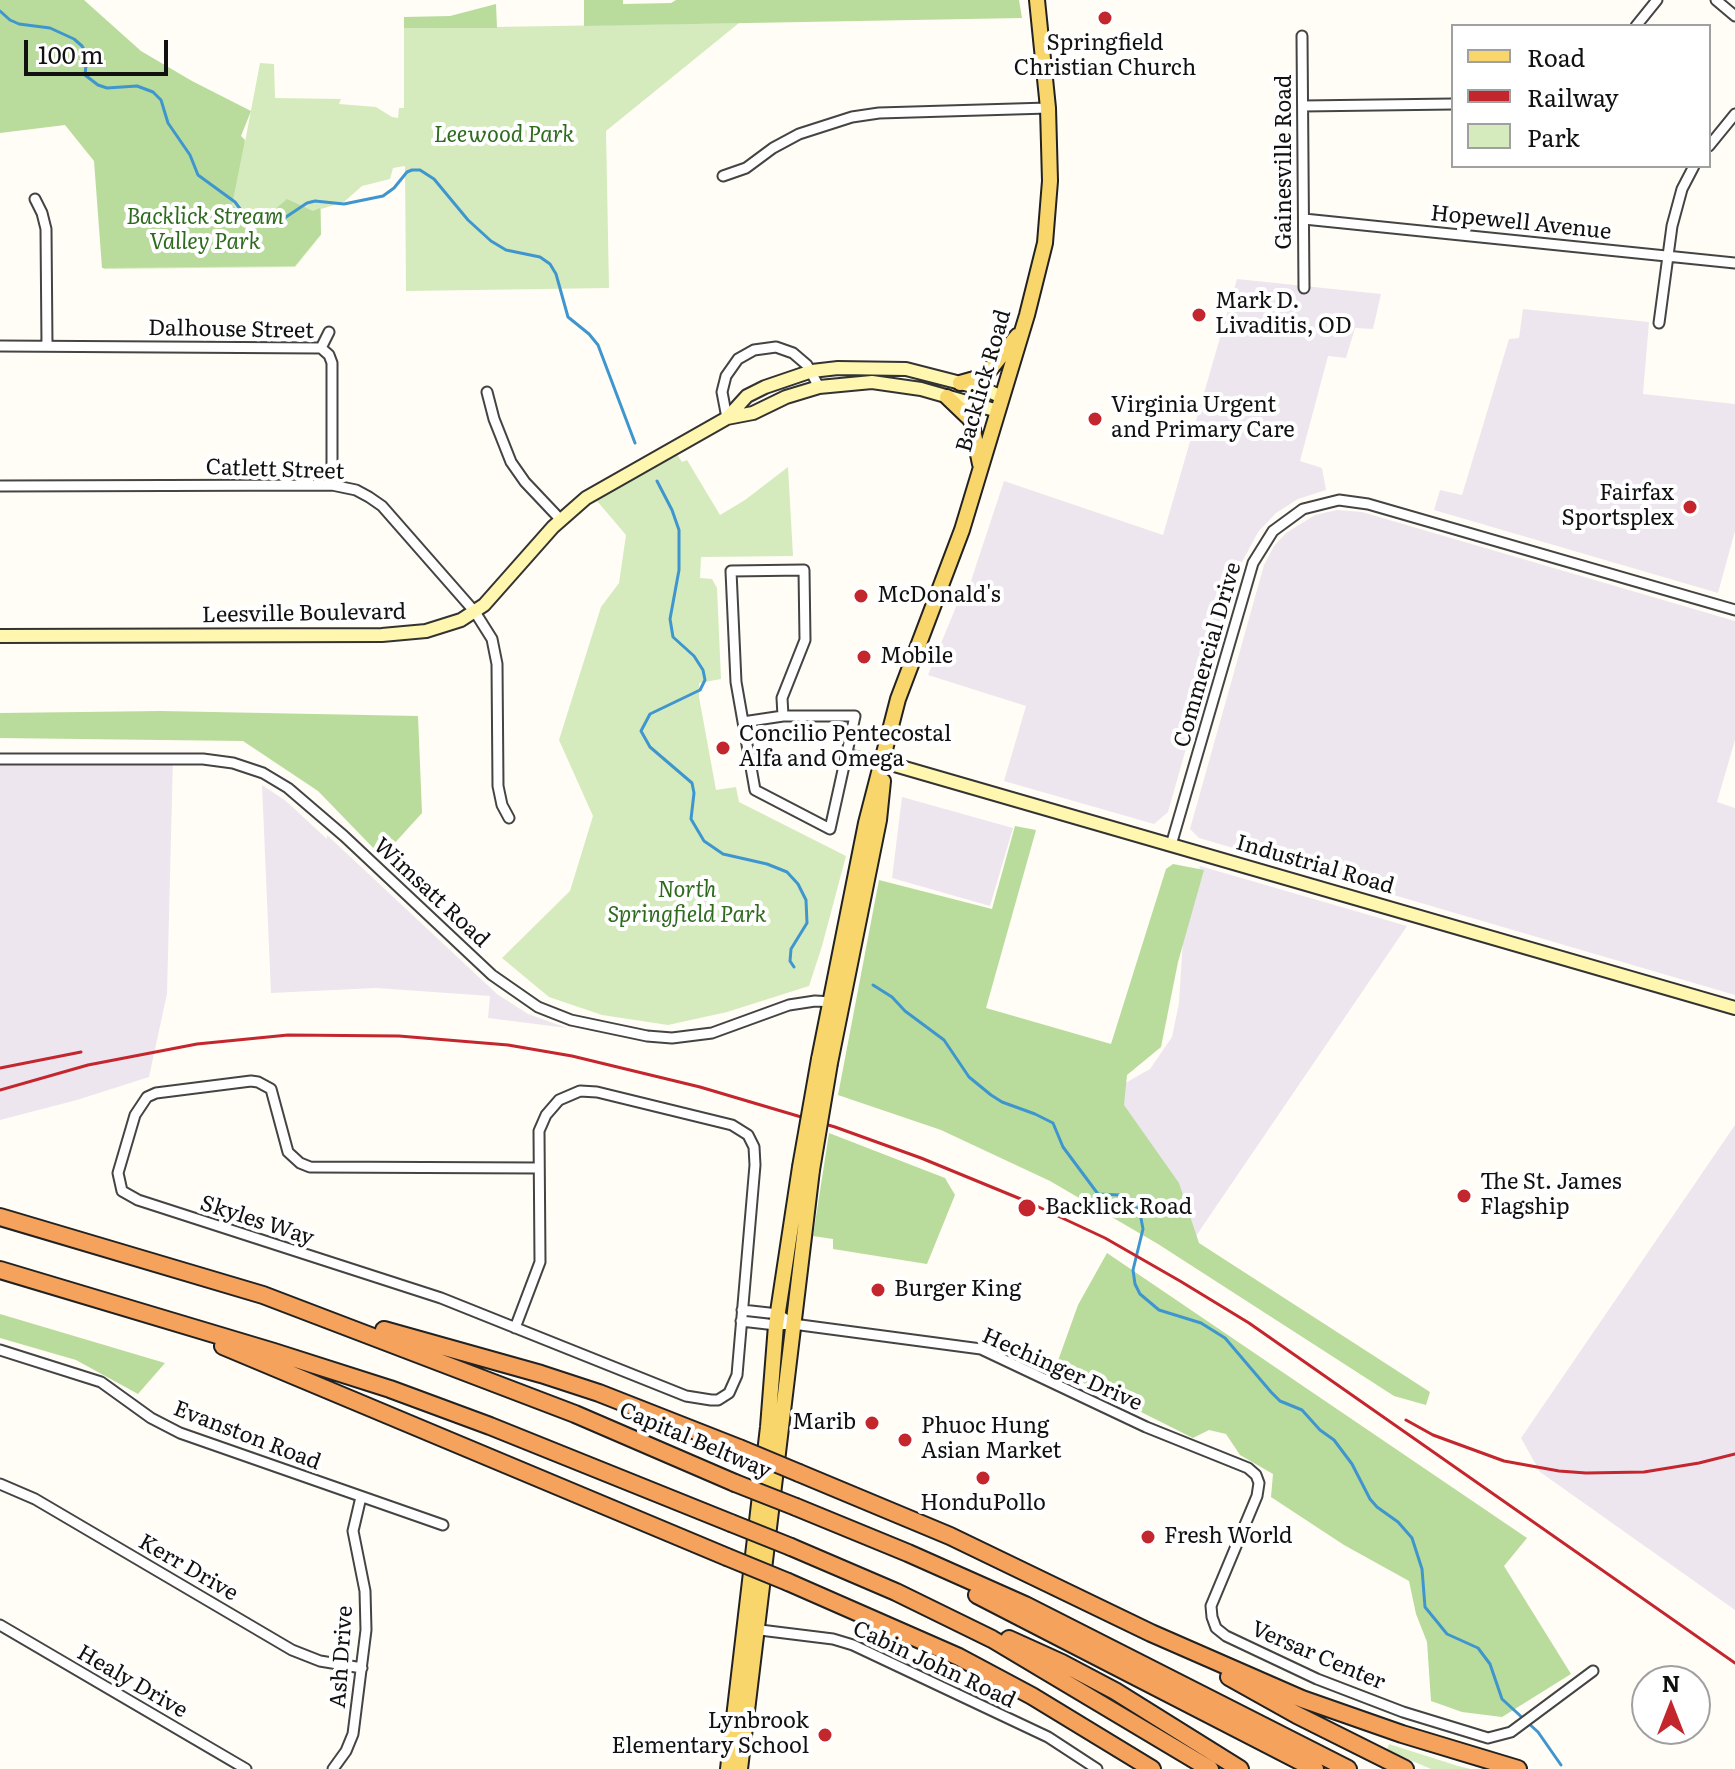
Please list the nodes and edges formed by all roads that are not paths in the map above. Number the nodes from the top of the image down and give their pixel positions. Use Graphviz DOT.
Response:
graph roads {
  1 [pos="1037,0"];
  2 [pos="1657,0"];
  3 [pos="1716,0"];
  4 [pos="1735,16"];
  5 [pos="1638,24"];
  6 [pos="1302,36"];
  7 [pos="1451,104"];
  8 [pos="1303,106"];
  9 [pos="1048,108"];
  10 [pos="1735,114"];
  11 [pos="1711,144"];
  12 [pos="1693,168"];
  13 [pos="723,176"];
  14 [pos="35,199"];
  15 [pos="1304,219"];
  16 [pos="1668,256"];
  17 [pos="1735,263"];
  18 [pos="1304,288"];
  19 [pos="1659,323"];
  20 [pos="1022,330"];
  21 [pos="329,332"];
  22 [pos="47,345"];
  23 [pos="0,346"];
  24 [pos="321,348"];
  25 [pos="812,371"];
  26 [pos="960,383"];
  27 [pos="819,387"];
  28 [pos="487,392"];
  29 [pos="947,397"];
  30 [pos="1000,404"];
  31 [pos="727,418"];
  32 [pos="981,472"];
  33 [pos="332,485"];
  34 [pos="0,486"];
  35 [pos="560,519"];
  36 [pos="1735,610"];
  37 [pos="475,612"];
  38 [pos="0,636"];
  39 [pos="783,716"];
  40 [pos="743,722"];
  41 [pos="848,755"];
  42 [pos="0,759"];
  43 [pos="884,762"];
  44 [pos="509,818"];
  45 [pos="1171,845"];
  46 [pos="836,1003"];
  47 [pos="1735,1008"];
  48 [pos="539,1168"];
  49 [pos="806,1169"];
  50 [pos="0,1217"];
  51 [pos="0,1270"];
  52 [pos="263,1295"];
  53 [pos="102,1299"];
  54 [pos="742,1310"];
  55 [pos="777,1320"];
  56 [pos="741,1321"];
  57 [pos="793,1324"];
  58 [pos="515,1328"];
  59 [pos="0,1350"];
  60 [pos="1216,1455"];
  61 [pos="0,1484"];
  62 [pos="361,1497"];
  63 [pos="796,1507"];
  64 [pos="443,1525"];
  65 [pos="896,1592"];
  66 [pos="0,1625"];
  67 [pos="752,1628"];
  68 [pos="1151,1633"];
  69 [pos="362,1668"];
  70 [pos="1593,1671"];
  71 [pos="1279,1752"];
  72 [pos="1224,1758"];
  73 [pos="1149,1767"];
  74 [pos="246,1769"];
  75 [pos="333,1769"];
  76 [pos="728,1769"];
  77 [pos="740,1769"];
  78 [pos="1095,1769"];
  79 [pos="1210,1769"];
  80 [pos="1240,1769"];
  81 [pos="1248,1769"];
  82 [pos="1309,1769"];
  83 [pos="1315,1769"];
  84 [pos="1348,1769"];
  85 [pos="1405,1769"];
  86 [pos="1518,1769"];
  1 -- 9 [label="main road, Backlick Road"];
  2 -- 5 [label="street"];
  3 -- 4 [label="street"];
  6 -- 8 [label="street, Gainesville Road"];
  7 -- 8 [label="street"];
  8 -- 15 [label="street, Gainesville Road"];
  9 -- 13 [label="street"];
  9 -- 20 [label="main road, Backlick Road"];
  10 -- 11 [label="street"];
  12 -- 16 [label="street"];
  14 -- 22 [label="street"];
  15 -- 16 [label="street, Hopewell Avenue"];
  15 -- 18 [label="street, Gainesville Road"];
  16 -- 17 [label="street, Hopewell Avenue"];
  16 -- 19 [label="street"];
  20 -- 26 [label="main road"];
  20 -- 30 [label="main road, Backlick Road"];
  21 -- 24 [label="street"];
  22 -- 23 [label="street, Dalhouse Street"];
  22 -- 24 [label="street, Dalhouse Street"];
  24 -- 33 [label="street, Dalhouse Street"];
  25 -- 26 [label="street, Leesville Boulevard"];
  25 -- 27 [label="street"];
  25 -- 31 [label="street, Leesville Boulevard"];
  25 -- 31 [label="street"];
  26 -- 30 [label="street, Leesville Boulevard"];
  27 -- 29 [label="street, Leesville Boulevard"];
  27 -- 31 [label="street, Leesville Boulevard"];
  28 -- 35 [label="street"];
  29 -- 30 [label="street, Leesville Boulevard"];
  29 -- 32 [label="main road"];
  30 -- 32 [label="main road, Backlick Road"];
  31 -- 35 [label="street, Leesville Boulevard"];
  32 -- 43 [label="main road, Backlick Road"];
  33 -- 34 [label="street, Catlett Street"];
  33 -- 37 [label="street, Catlett Street"];
  35 -- 37 [label="street, Leesville Boulevard"];
  36 -- 45 [label="street, Commercial Drive"];
  37 -- 38 [label="street, Leesville Boulevard"];
  37 -- 44 [label="street, Catlett Street"];
  39 -- 40 [label="street"];
  39 -- 40 [label="street"];
  39 -- 41 [label="street"];
  40 -- 41 [label="street"];
  41 -- 43 [label="street"];
  42 -- 46 [label="street, Wimsatt Road"];
  43 -- 45 [label="street, Industrial Road"];
  43 -- 46 [label="main road, Backlick Road"];
  45 -- 47 [label="street, Industrial Road"];
  46 -- 49 [label="main road, Backlick Road, bridge"];
  48 -- 54 [label="street"];
  48 -- 58 [label="street"];
  48 -- 58 [label="street, Skyles Way"];
  49 -- 55 [label="main road, Backlick Road"];
  49 -- 57 [label="main road, Backlick Road"];
  50 -- 52 [label="highway, Capital Beltway"];
  51 -- 53 [label="highway"];
  52 -- 63 [label="highway, Capital Beltway, bridge"];
  52 -- 68 [label="highway, bridge"];
  53 -- 65 [label="highway, bridge"];
  53 -- 73 [label="highway, bridge"];
  54 -- 55 [label="street"];
  54 -- 56 [label="street"];
  55 -- 56 [label="street"];
  55 -- 57 [label="street"];
  55 -- 67 [label="main road, Backlick Road"];
  56 -- 58 [label="street, Skyles Way"];
  57 -- 60 [label="street, Hechinger Drive"];
  57 -- 67 [label="main road, Backlick Road"];
  59 -- 62 [label="street, Evanston Road"];
  60 -- 70 [label="street, Versar Center"];
  61 -- 69 [label="street, Kerr Drive"];
  62 -- 64 [label="street, Evanston Road"];
  62 -- 69 [label="street, Ash Drive"];
  63 -- 71 [label="highway"];
  63 -- 84 [label="highway, Capital Beltway"];
  65 -- 72 [label="highway"];
  65 -- 79 [label="highway"];
  66 -- 74 [label="street, Healy Drive"];
  67 -- 76 [label="main road, Backlick Road"];
  67 -- 77 [label="main road, Backlick Road"];
  67 -- 78 [label="street, Cabin John Road"];
  68 -- 85 [label="highway"];
  68 -- 86 [label="highway"];
  69 -- 75 [label="street, Ash Drive"];
  71 -- 82 [label="highway"];
  71 -- 83 [label="highway"];
  72 -- 80 [label="highway"];
  72 -- 81 [label="highway"];
}
